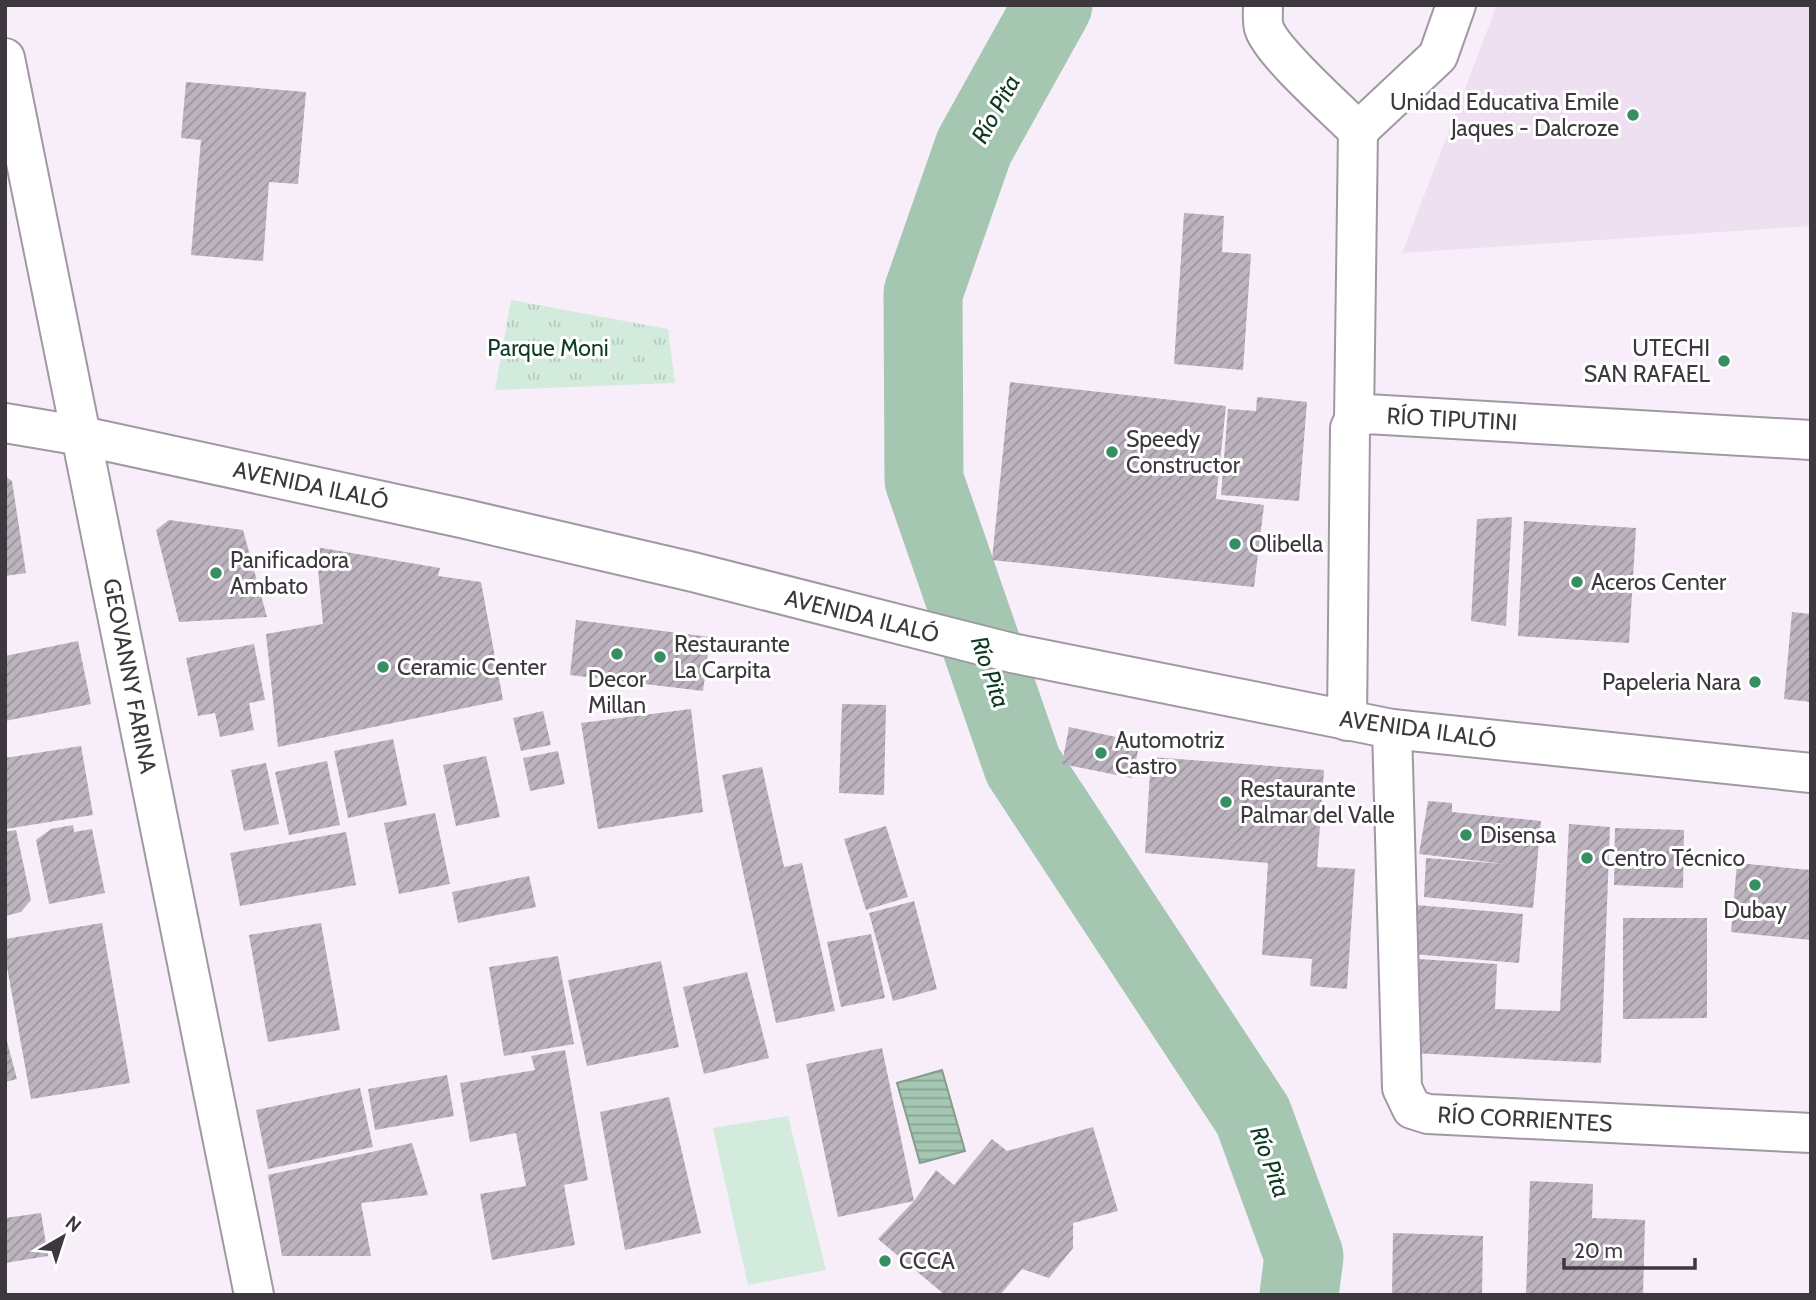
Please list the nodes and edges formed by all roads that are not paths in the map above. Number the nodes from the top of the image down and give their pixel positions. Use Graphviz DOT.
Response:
graph roads {
  1 [pos="1263,5"];
  2 [pos="1456,5"];
  3 [pos="5,58"];
  4 [pos="1358,131"];
  5 [pos="1354,420"];
  6 [pos="5,423"];
  7 [pos="82,436"];
  8 [pos="1811,440"];
  9 [pos="1347,720"];
  10 [pos="1392,729"];
  11 [pos="1811,773"];
  12 [pos="1811,1133"];
  13 [pos="254,1295"];
  1 -- 4 [label="street"];
  2 -- 4 [label="street"];
  3 -- 7 [label="street, GEOVANNY FARINA"];
  4 -- 5 [label="street"];
  5 -- 8 [label="street, RÍO TIPUTINI"];
  5 -- 9 [label="street, RÍO TIPUTINI"];
  6 -- 7 [label="street, AVENIDA ILALÓ"];
  7 -- 9 [label="street, AVENIDA ILALÓ"];
  7 -- 13 [label="street, GEOVANNY FARINA"];
  9 -- 10 [label="street, AVENIDA ILALÓ"];
  10 -- 11 [label="street, AVENIDA ILALÓ"];
  10 -- 12 [label="street, RÍO CORRIENTES"];
}
